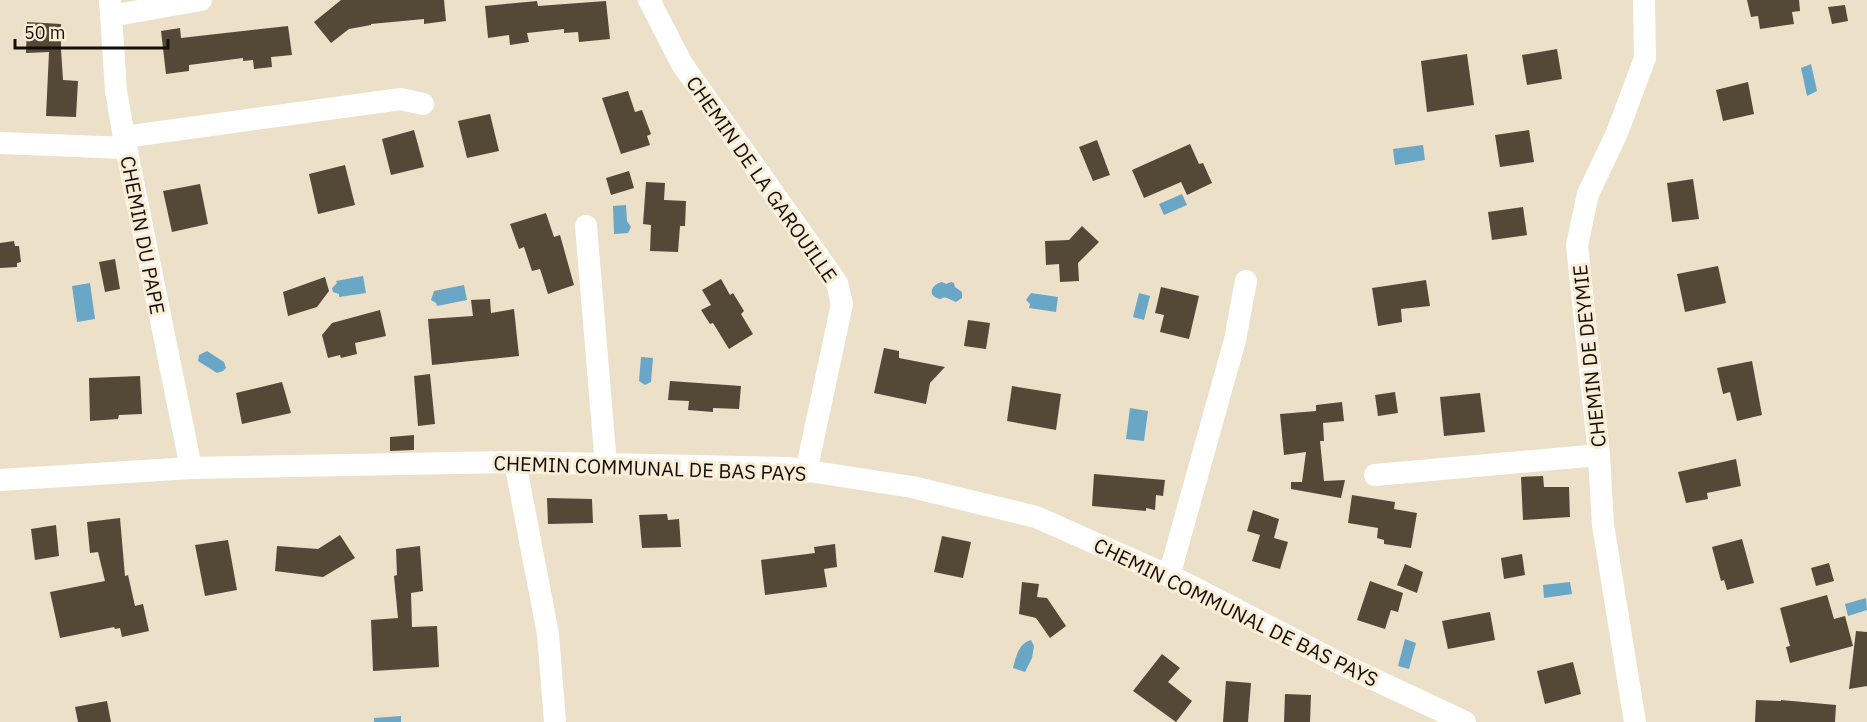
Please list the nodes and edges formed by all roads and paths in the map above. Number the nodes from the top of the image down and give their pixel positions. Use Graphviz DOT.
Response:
graph roads {
  1 [pos="201,0"];
  2 [pos="649,0"];
  3 [pos="1644,0"];
  4 [pos="111,8"];
  5 [pos="423,104"];
  6 [pos="124,142"];
  7 [pos="0,143"];
  8 [pos="586,226"];
  9 [pos="1246,281"];
  10 [pos="1599,455"];
  11 [pos="515,462"];
  12 [pos="606,465"];
  13 [pos="191,468"];
  14 [pos="806,472"];
  15 [pos="1375,475"];
  16 [pos="0,480"];
  17 [pos="1169,576"];
  18 [pos="555,722"];
  19 [pos="1465,722"];
  20 [pos="1635,722"];
  1 -- 4 [label="street"];
  2 -- 14 [label="street, CHEMIN DE LA GAROUILLE"];
  3 -- 10 [label="street, CHEMIN DE DEYMIE"];
  4 -- 6 [label="street, CHEMIN DU PAPE"];
  5 -- 6 [label="street"];
  6 -- 7 [label="street"];
  6 -- 13 [label="street, CHEMIN DU PAPE"];
  8 -- 12 [label="street"];
  9 -- 17 [label="street"];
  10 -- 15 [label="street"];
  10 -- 20 [label="street, CHEMIN DE DEYMIE"];
  11 -- 12 [label="street, CHEMIN COMMUNAL DE BAS PAYS"];
  11 -- 13 [label="street, CHEMIN COMMUNAL DE BAS PAYS"];
  11 -- 18 [label="street"];
  12 -- 14 [label="street, CHEMIN COMMUNAL DE BAS PAYS"];
  13 -- 16 [label="street, CHEMIN COMMUNAL DE BAS PAYS"];
  14 -- 17 [label="street, CHEMIN COMMUNAL DE BAS PAYS"];
  17 -- 19 [label="street, CHEMIN COMMUNAL DE BAS PAYS"];
}
